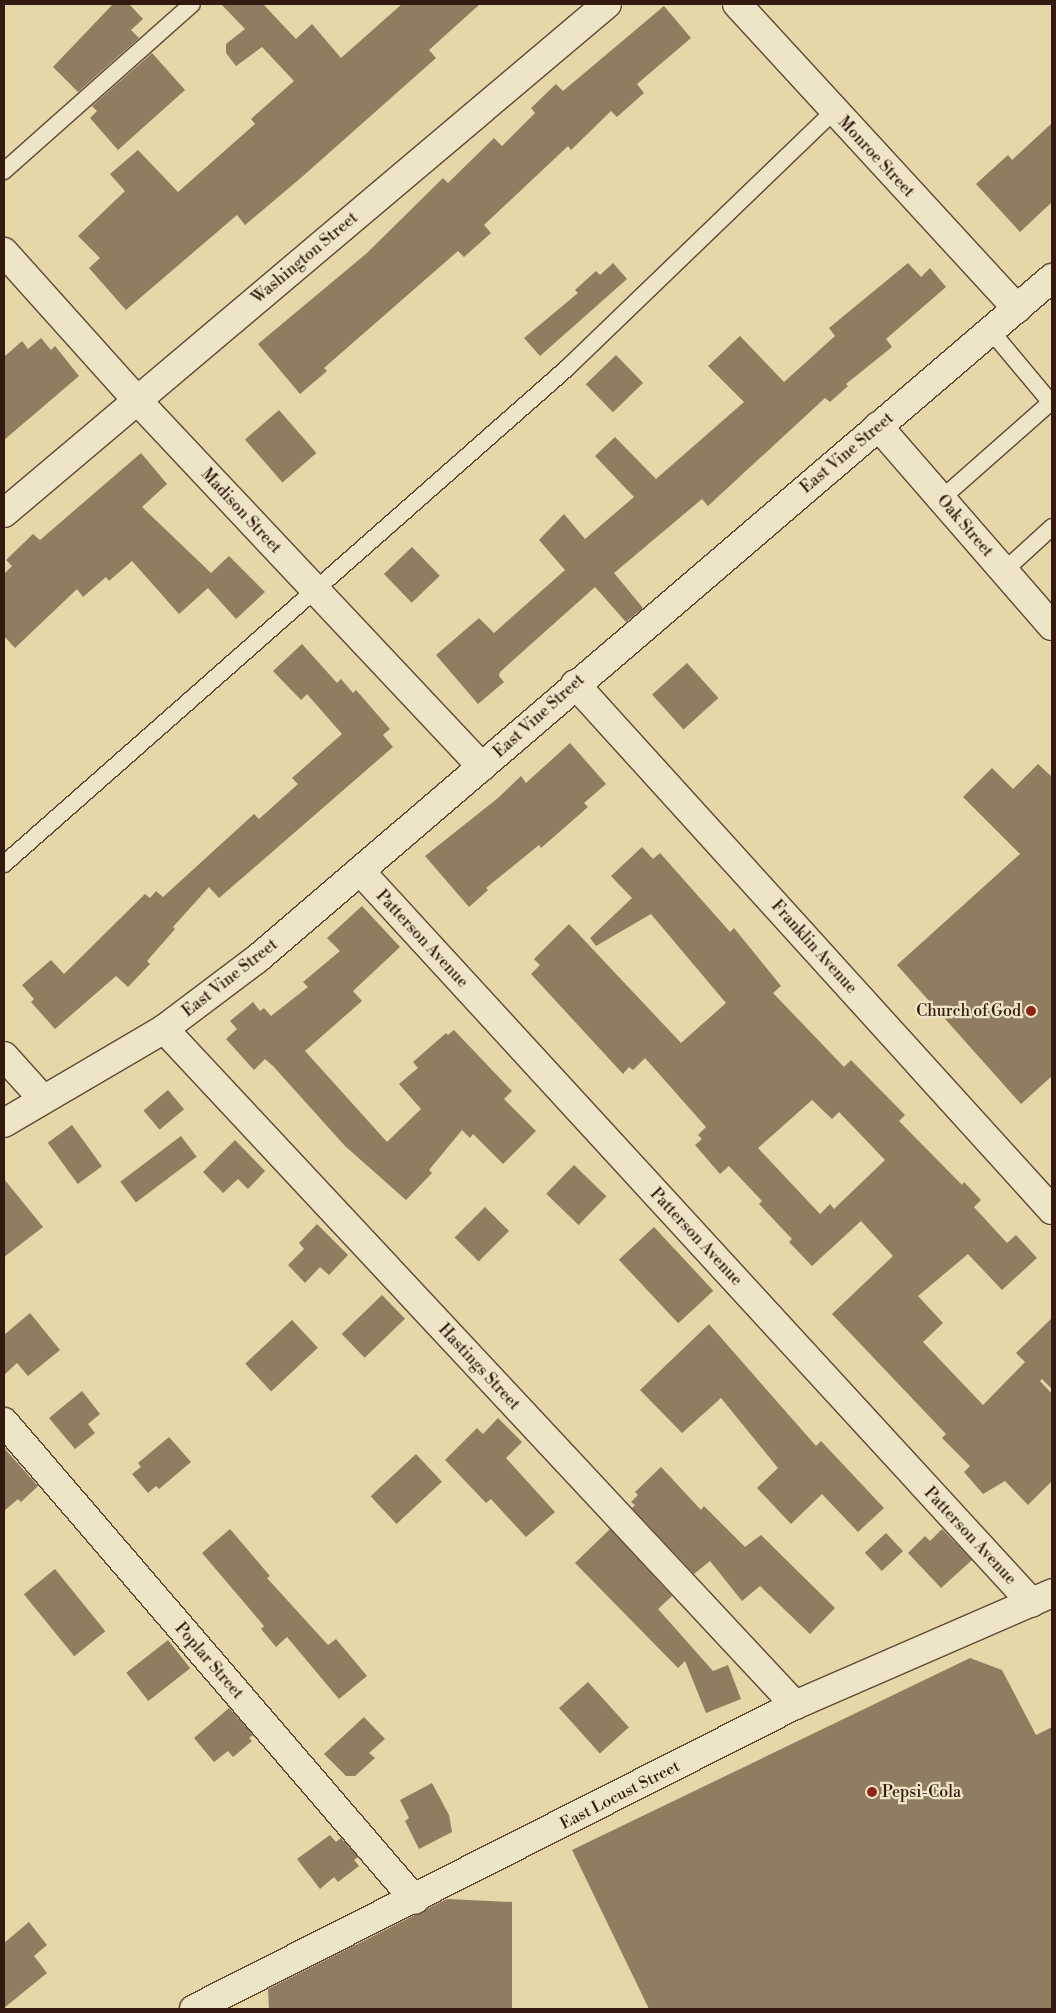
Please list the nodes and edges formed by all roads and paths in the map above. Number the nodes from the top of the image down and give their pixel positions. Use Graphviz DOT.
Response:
graph roads {
  1 [pos="192,4"];
  2 [pos="607,4"];
  3 [pos="738,4"];
  4 [pos="834,111"];
  5 [pos="4,171"];
  6 [pos="4,252"];
  7 [pos="1052,278"];
  8 [pos="1017,309"];
  9 [pos="991,331"];
  10 [pos="136,399"];
  11 [pos="1051,403"];
  12 [pos="878,426"];
  13 [pos="941,499"];
  14 [pos="4,513"];
  15 [pos="1052,527"];
  16 [pos="1004,571"];
  17 [pos="314,588"];
  18 [pos="1052,626"];
  19 [pos="575,684"];
  20 [pos="482,768"];
  21 [pos="4,864"];
  22 [pos="361,872"];
  23 [pos="164,1029"];
  24 [pos="4,1056"];
  25 [pos="42,1098"];
  26 [pos="4,1123"];
  27 [pos="1052,1210"];
  28 [pos="4,1422"];
  29 [pos="1042,1598"];
  30 [pos="795,1705"];
  31 [pos="415,1900"];
  32 [pos="194,2009"];
  1 -- 5 [label="lane"];
  2 -- 10 [label="street, Washington Street"];
  3 -- 4 [label="street, Monroe Street"];
  4 -- 8 [label="street, Monroe Street"];
  4 -- 17 [label="lane"];
  6 -- 10 [label="street, Madison Street"];
  7 -- 8 [label="street, East Vine Street"];
  8 -- 9 [label="street, East Vine Street"];
  9 -- 11 [label="lane"];
  9 -- 12 [label="street, East Vine Street"];
  10 -- 14 [label="street, Washington Street"];
  10 -- 17 [label="street, Madison Street"];
  11 -- 13 [label="lane"];
  12 -- 13 [label="street, Oak Street"];
  12 -- 19 [label="street, East Vine Street"];
  13 -- 16 [label="street, Oak Street"];
  15 -- 16 [label="lane"];
  16 -- 18 [label="street, Oak Street"];
  17 -- 20 [label="street, Madison Street"];
  17 -- 21 [label="lane"];
  19 -- 20 [label="street, East Vine Street"];
  19 -- 27 [label="street, Franklin Avenue"];
  20 -- 22 [label="street, East Vine Street"];
  22 -- 23 [label="street, East Vine Street"];
  22 -- 29 [label="street, Patterson Avenue"];
  23 -- 25 [label="street, East Vine Street"];
  23 -- 30 [label="street, Hastings Street"];
  24 -- 25 [label="street"];
  25 -- 26 [label="street, East Vine Street"];
  28 -- 31 [label="street, Poplar Street"];
  29 -- 30 [label="street, East Locust Street"];
  30 -- 31 [label="street, East Locust Street"];
  31 -- 32 [label="street, East Locust Street"];
}
